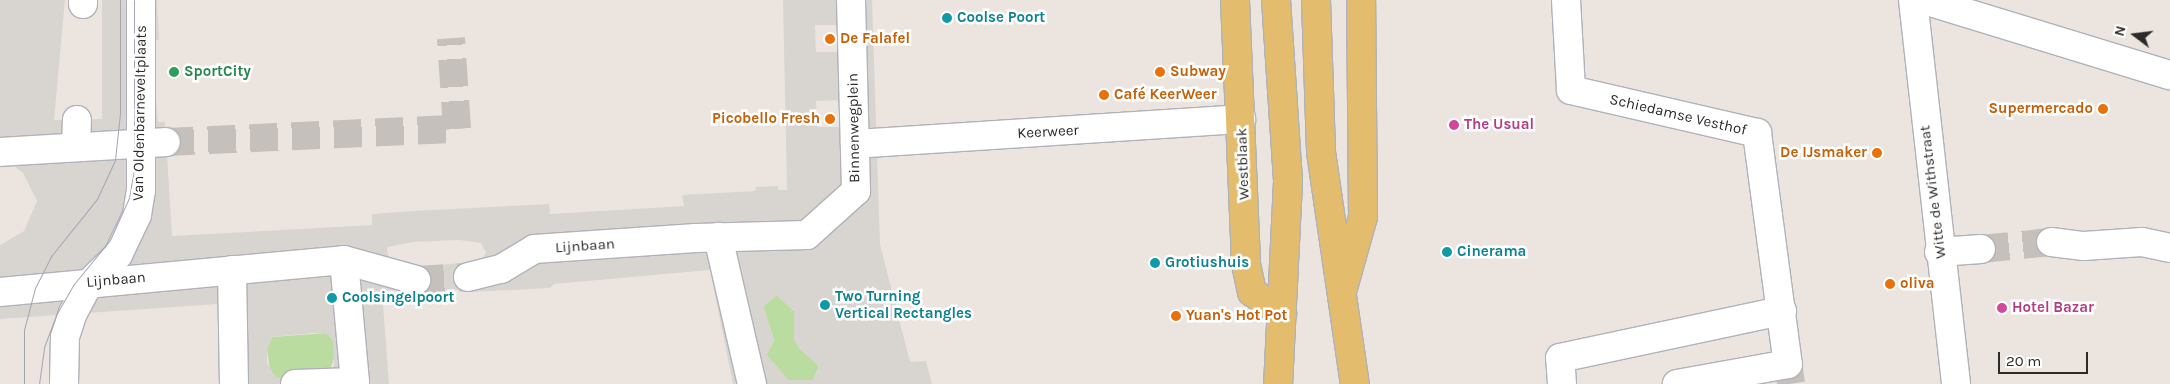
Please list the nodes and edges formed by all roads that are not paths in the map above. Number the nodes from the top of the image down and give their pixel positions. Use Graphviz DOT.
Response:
graph roads {
  1 [pos="141,0"];
  2 [pos="851,0"];
  3 [pos="1235,0"];
  4 [pos="1276,0"];
  5 [pos="1316,0"];
  6 [pos="1361,0"];
  7 [pos="1566,0"];
  8 [pos="1913,0"];
  9 [pos="1924,0"];
  10 [pos="2170,75"];
  11 [pos="1241,119"];
  12 [pos="76,120"];
  13 [pos="153,142"];
  14 [pos="855,144"];
  15 [pos="76,147"];
  16 [pos="0,152"];
  17 [pos="713,238"];
  18 [pos="2051,242"];
  19 [pos="1981,248"];
  20 [pos="2170,248"];
  21 [pos="1940,252"];
  22 [pos="344,260"];
  23 [pos="232,270"];
  24 [pos="468,277"];
  25 [pos="416,280"];
  26 [pos="89,283"];
  27 [pos="0,292"];
  28 [pos="1340,297"];
  29 [pos="1782,310"];
  30 [pos="1282,313"];
  31 [pos="64,384"];
  32 [pos="234,384"];
  33 [pos="295,384"];
  34 [pos="752,384"];
  35 [pos="1278,384"];
  36 [pos="1354,384"];
  37 [pos="1562,384"];
  38 [pos="1677,384"];
  39 [pos="1956,384"];
  1 -- 13 [label="street, Van Oldenbarneveltplaats"];
  2 -- 14 [label="street, Binnenwegplein"];
  3 -- 11 [label="main road, Westblaak"];
  4 -- 30 [label="main road"];
  5 -- 28 [label="main road"];
  6 -- 28 [label="main road"];
  7 -- 29 [label="street, Schiedamse Vesthof"];
  8 -- 21 [label="street, Witte de Withstraat"];
  9 -- 10 [label="street"];
  11 -- 14 [label="street, Keerweer"];
  11 -- 30 [label="main road, Westblaak"];
  12 -- 15 [label="street"];
  13 -- 15 [label="street"];
  13 -- 26 [label="street, Van Oldenbarneveltplaats"];
  14 -- 17 [label="street, Binnenwegplein"];
  15 -- 16 [label="street"];
  17 -- 24 [label="street, Lijnbaan"];
  17 -- 34 [label="street"];
  18 -- 20 [label="street"];
  19 -- 21 [label="street"];
  21 -- 39 [label="street, Witte de Withstraat"];
  22 -- 23 [label="street, Lijnbaan"];
  22 -- 25 [label="street, Lijnbaan"];
  22 -- 33 [label="street"];
  23 -- 26 [label="street, Lijnbaan"];
  23 -- 32 [label="street"];
  26 -- 27 [label="street, Lijnbaan"];
  26 -- 31 [label="street, Van Oldenbarneveltplaats"];
  28 -- 36 [label="main road"];
  29 -- 37 [label="street"];
  29 -- 38 [label="street, Schiedamse Vesthof"];
  30 -- 35 [label="main road"];
}
